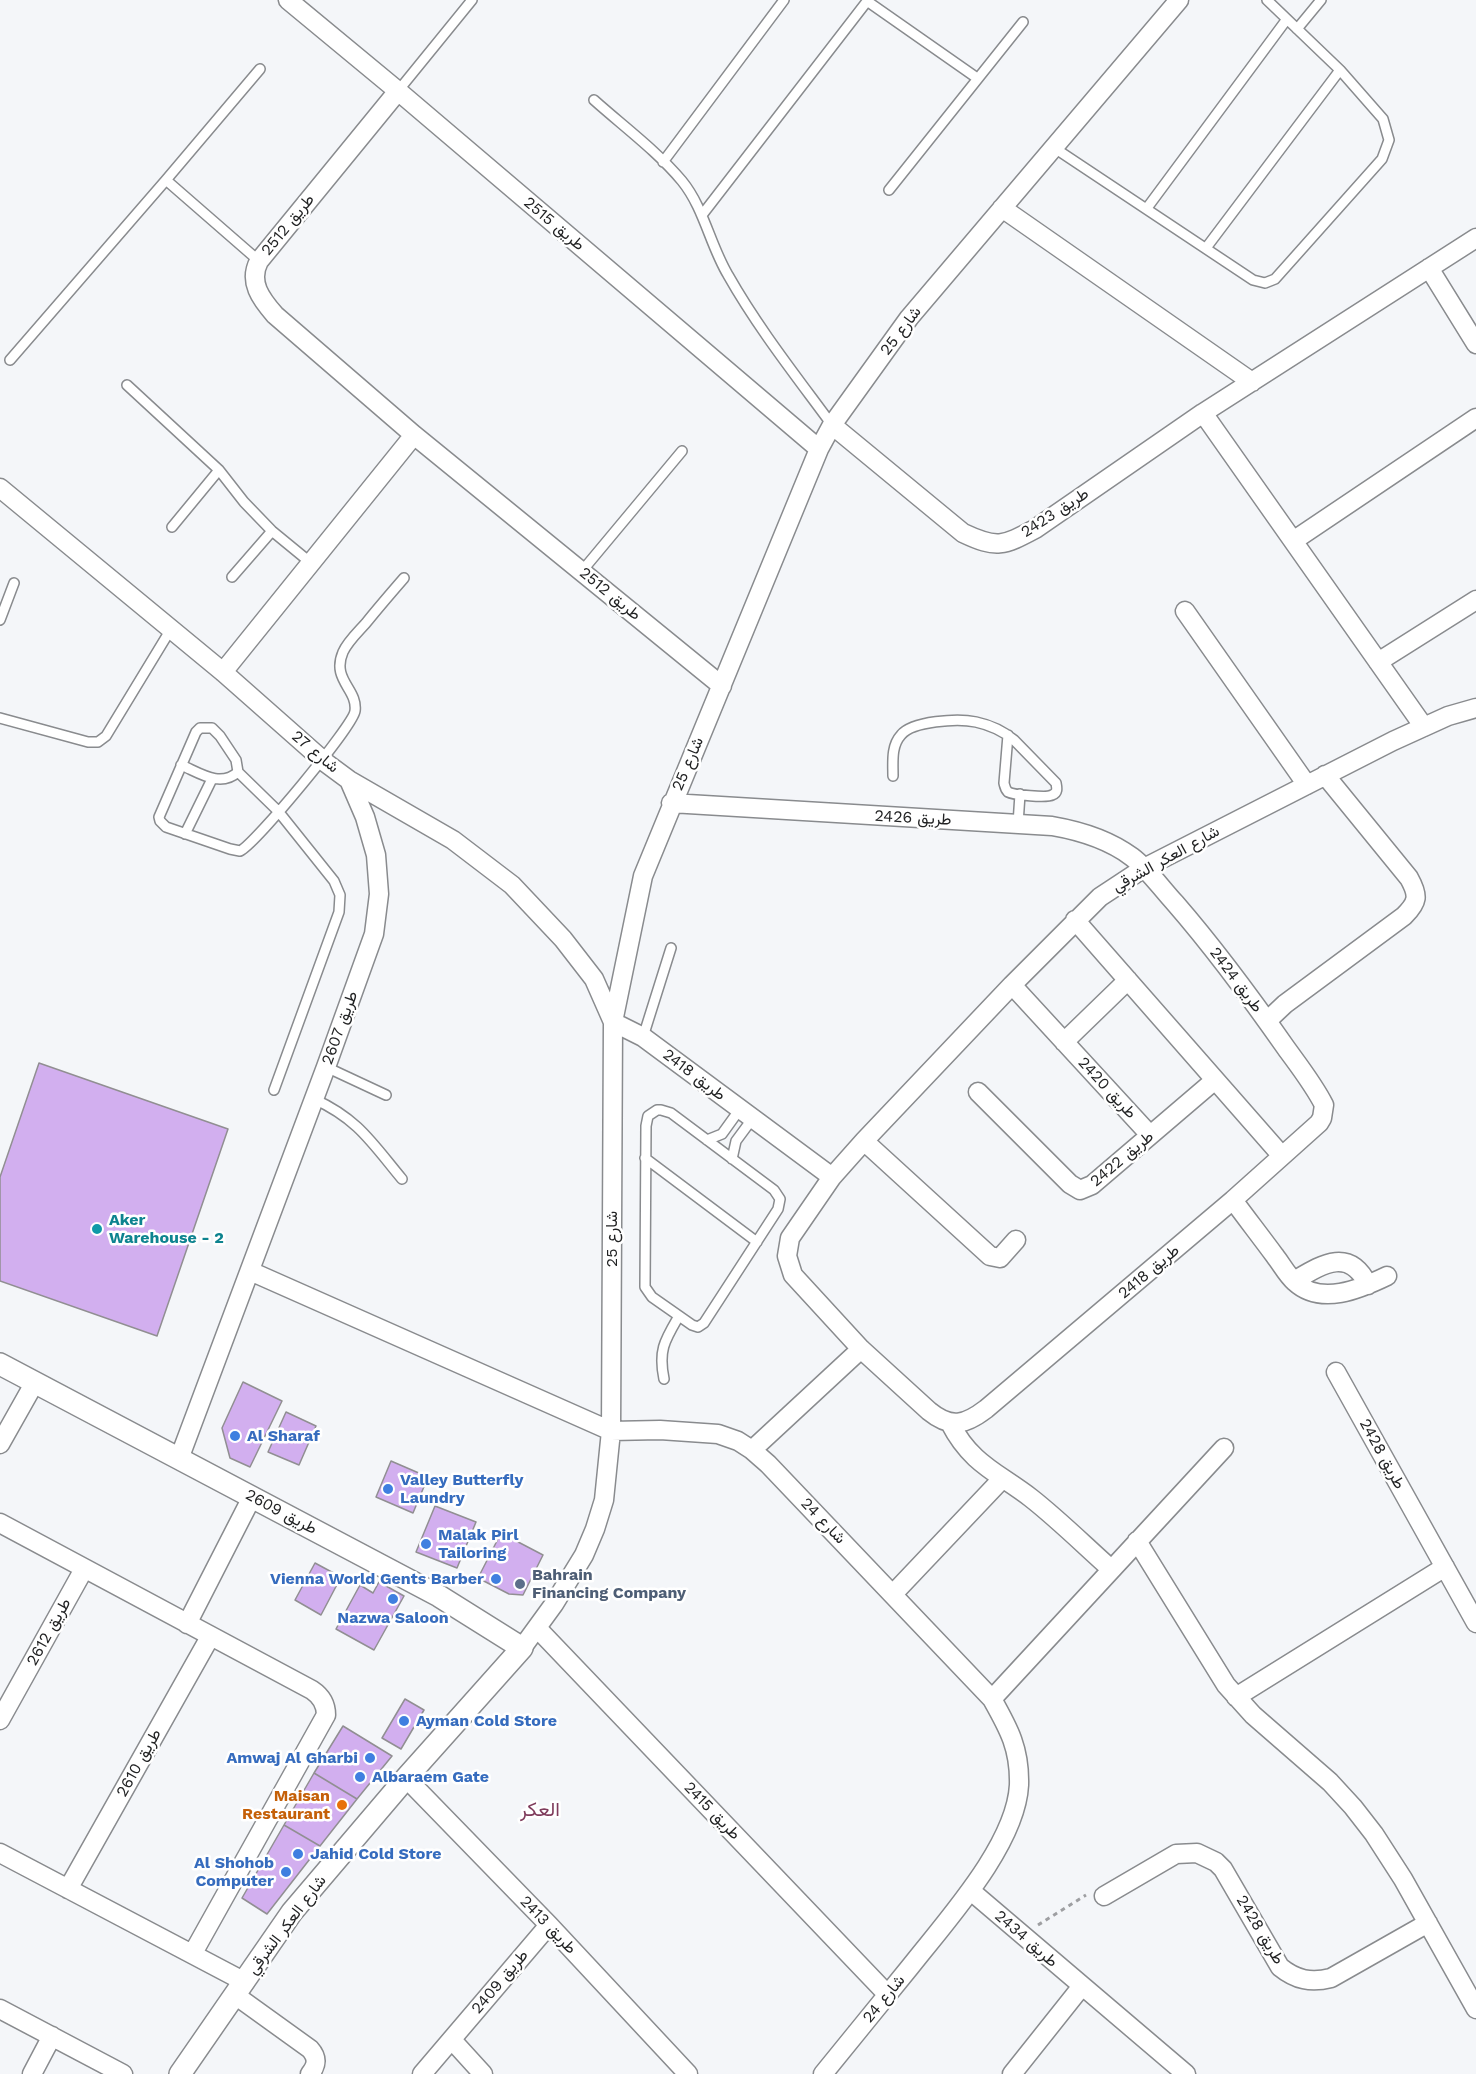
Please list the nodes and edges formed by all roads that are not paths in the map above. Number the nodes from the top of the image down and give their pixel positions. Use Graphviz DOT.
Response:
graph roads {
  1 [pos="288,0"];
  2 [pos="472,0"];
  3 [pos="784,0"];
  4 [pos="1179,0"];
  5 [pos="1267,0"];
  6 [pos="1321,0"];
  7 [pos="867,1"];
  8 [pos="1287,19"];
  9 [pos="1023,22"];
  10 [pos="1297,29"];
  11 [pos="260,69"];
  12 [pos="1340,70"];
  13 [pos="977,78"];
  14 [pos="398,91"];
  15 [pos="594,100"];
  16 [pos="1053,147"];
  17 [pos="663,162"];
  18 [pos="166,180"];
  19 [pos="889,189"];
  20 [pos="1002,208"];
  21 [pos="1147,208"];
  22 [pos="702,215"];
  23 [pos="1476,238"];
  24 [pos="1206,248"];
  25 [pos="259,261"];
  26 [pos="1429,268"];
  27 [pos="1476,344"];
  28 [pos="10,360"];
  29 [pos="1252,382"];
  30 [pos="127,385"];
  31 [pos="1203,414"];
  32 [pos="1476,418"];
  33 [pos="832,426"];
  34 [pos="414,435"];
  35 [pos="819,449"];
  36 [pos="682,451"];
  37 [pos="219,470"];
  38 [pos="0,488"];
  39 [pos="172,527"];
  40 [pos="272,531"];
  41 [pos="1293,541"];
  42 [pos="311,563"];
  43 [pos="582,571"];
  44 [pos="232,577"];
  45 [pos="404,578"];
  46 [pos="14,583"];
  47 [pos="1476,600"];
  48 [pos="1185,611"];
  49 [pos="0,620"];
  50 [pos="171,629"];
  51 [pos="1378,662"];
  52 [pos="223,672"];
  53 [pos="722,686"];
  54 [pos="1476,708"];
  55 [pos="0,718"];
  56 [pos="1424,727"];
  57 [pos="1008,735"];
  58 [pos="322,759"];
  59 [pos="181,765"];
  60 [pos="238,772"];
  61 [pos="1325,775"];
  62 [pos="893,776"];
  63 [pos="212,778"];
  64 [pos="349,780"];
  65 [pos="1307,784"];
  66 [pos="1020,794"];
  67 [pos="671,803"];
  68 [pos="278,811"];
  69 [pos="1018,824"];
  70 [pos="185,834"];
  71 [pos="1144,868"];
  72 [pos="1076,920"];
  73 [pos="671,948"];
  74 [pos="1128,980"];
  75 [pos="1012,985"];
  76 [pos="1267,1021"];
  77 [pos="613,1022"];
  78 [pos="643,1037"];
  79 [pos="1064,1042"];
  80 [pos="326,1067"];
  81 [pos="1215,1080"];
  82 [pos="274,1089"];
  83 [pos="978,1092"];
  84 [pos="386,1095"];
  85 [pos="1321,1098"];
  86 [pos="314,1100"];
  87 [pos="747,1114"];
  88 [pos="1150,1135"];
  89 [pos="707,1140"];
  90 [pos="864,1141"];
  91 [pos="1282,1156"];
  92 [pos="645,1158"];
  93 [pos="732,1159"];
  94 [pos="832,1177"];
  95 [pos="402,1179"];
  96 [pos="1233,1200"];
  97 [pos="1016,1240"];
  98 [pos="757,1242"];
  99 [pos="250,1271"];
  100 [pos="1387,1276"];
  101 [pos="1294,1281"];
  102 [pos="1368,1285"];
  103 [pos="679,1316"];
  104 [pos="861,1349"];
  105 [pos="0,1364"];
  106 [pos="1336,1372"];
  107 [pos="664,1379"];
  108 [pos="35,1382"];
  109 [pos="950,1423"];
  110 [pos="611,1431"];
  111 [pos="0,1444"];
  112 [pos="1224,1448"];
  113 [pos="752,1450"];
  114 [pos="179,1458"];
  115 [pos="1002,1479"];
  116 [pos="252,1497"];
  117 [pos="0,1523"];
  118 [pos="1137,1541"];
  119 [pos="1445,1567"];
  120 [pos="84,1569"];
  121 [pos="1111,1569"];
  122 [pos="893,1594"];
  123 [pos="1476,1623"];
  124 [pos="187,1624"];
  125 [pos="537,1628"];
  126 [pos="210,1637"];
  127 [pos="522,1648"];
  128 [pos="7,1691"];
  129 [pos="1236,1697"];
  130 [pos="992,1699"];
  131 [pos="0,1720"];
  132 [pos="406,1778"];
  133 [pos="0,1853"];
  134 [pos="68,1889"];
  135 [pos="971,1891"];
  136 [pos="1104,1896"];
  137 [pos="1428,1923"];
  138 [pos="549,1925"];
  139 [pos="193,1953"];
  140 [pos="1082,1986"];
  141 [pos="240,1988"];
  142 [pos="887,1994"];
  143 [pos="1476,2008"];
  144 [pos="0,2009"];
  145 [pos="52,2036"];
  146 [pos="452,2040"];
  147 [pos="32,2074"];
  148 [pos="123,2074"];
  149 [pos="180,2074"];
  150 [pos="310,2074"];
  151 [pos="422,2074"];
  152 [pos="483,2074"];
  153 [pos="688,2074"];
  154 [pos="823,2074"];
  155 [pos="1012,2074"];
  156 [pos="1185,2074"];
  1 -- 14 [label="street, طريق 2515"];
  2 -- 14 [label="lane, طريق 2512"];
  3 -- 17 [label="lane"];
  4 -- 16 [label="street, شارع 25"];
  5 -- 8 [label="lane"];
  6 -- 10 [label="lane"];
  7 -- 13 [label="lane"];
  7 -- 22 [label="lane"];
  8 -- 10 [label="lane"];
  8 -- 21 [label="lane"];
  9 -- 13 [label="lane"];
  10 -- 12 [label="lane"];
  11 -- 18 [label="lane"];
  12 -- 24 [label="lane"];
  12 -- 24 [label="lane"];
  13 -- 19 [label="lane"];
  14 -- 25 [label="street, طريق 2512"];
  14 -- 35 [label="street, طريق 2515"];
  15 -- 17 [label="lane"];
  16 -- 20 [label="street, شارع 25"];
  16 -- 21 [label="lane"];
  17 -- 22 [label="lane"];
  18 -- 25 [label="lane"];
  18 -- 28 [label="lane"];
  20 -- 29 [label="street"];
  20 -- 33 [label="street, شارع 25"];
  21 -- 24 [label="lane"];
  22 -- 33 [label="lane"];
  23 -- 26 [label="street, طريق 2423"];
  25 -- 34 [label="street, طريق 2512"];
  26 -- 27 [label="street"];
  26 -- 29 [label="street, طريق 2423"];
  29 -- 31 [label="street, طريق 2423"];
  30 -- 37 [label="lane"];
  31 -- 33 [label="street, طريق 2423"];
  31 -- 41 [label="street"];
  32 -- 41 [label="street"];
  33 -- 35 [label="street, شارع 25"];
  34 -- 42 [label="street"];
  34 -- 43 [label="street, طريق 2512"];
  35 -- 53 [label="street, شارع 25"];
  36 -- 43 [label="lane"];
  37 -- 39 [label="lane"];
  37 -- 40 [label="lane"];
  38 -- 50 [label="street, شارع 27"];
  40 -- 42 [label="lane"];
  40 -- 44 [label="lane"];
  41 -- 51 [label="street"];
  42 -- 52 [label="street"];
  43 -- 53 [label="street, طريق 2512"];
  45 -- 58 [label="lane"];
  46 -- 49 [label="lane"];
  47 -- 51 [label="street"];
  48 -- 65 [label="street"];
  50 -- 52 [label="street, شارع 27"];
  50 -- 55 [label="lane"];
  51 -- 56 [label="street"];
  52 -- 58 [label="street, شارع 27"];
  53 -- 67 [label="street, شارع 25"];
  54 -- 56 [label="street, شارع العكر الشرقي"];
  56 -- 61 [label="street, شارع العكر الشرقي"];
  57 -- 62 [label="lane"];
  57 -- 66 [label="lane"];
  57 -- 66 [label="lane"];
  58 -- 64 [label="street, شارع 27"];
  58 -- 68 [label="lane"];
  59 -- 60 [label="lane"];
  59 -- 63 [label="lane"];
  59 -- 70 [label="lane"];
  60 -- 63 [label="lane"];
  60 -- 68 [label="lane"];
  61 -- 65 [label="street, شارع العكر الشرقي"];
  61 -- 76 [label="street"];
  63 -- 70 [label="lane"];
  64 -- 77 [label="street, شارع 27"];
  64 -- 80 [label="street, طريق 2607"];
  65 -- 71 [label="street, شارع العكر الشرقي"];
  66 -- 69 [label="lane"];
  67 -- 69 [label="street, طريق 2426"];
  67 -- 77 [label="street, شارع 25"];
  68 -- 70 [label="lane"];
  68 -- 82 [label="lane"];
  69 -- 71 [label="street, طريق 2426"];
  71 -- 72 [label="street, شارع العكر الشرقي"];
  71 -- 76 [label="street, طريق 2424"];
  72 -- 74 [label="street"];
  72 -- 75 [label="street, شارع العكر الشرقي"];
  73 -- 78 [label="lane"];
  74 -- 79 [label="street, طريق 2420"];
  74 -- 81 [label="street"];
  75 -- 79 [label="street, طريق 2420"];
  75 -- 90 [label="street, شارع العكر الشرقي"];
  76 -- 85 [label="street, طريق 2424"];
  77 -- 78 [label="street, طريق 2418"];
  77 -- 110 [label="street, شارع 25"];
  78 -- 87 [label="street, طريق 2418"];
  79 -- 88 [label="street, طريق 2420"];
  80 -- 84 [label="lane"];
  80 -- 86 [label="street, طريق 2607"];
  81 -- 88 [label="street, طريق 2422"];
  81 -- 91 [label="street"];
  83 -- 88 [label="street, طريق 2422"];
  85 -- 91 [label="street, طريق 2418"];
  86 -- 95 [label="lane"];
  86 -- 99 [label="street, طريق 2607"];
  87 -- 89 [label="lane"];
  87 -- 93 [label="lane"];
  87 -- 94 [label="street, طريق 2418"];
  89 -- 92 [label="lane"];
  89 -- 93 [label="lane"];
  90 -- 94 [label="street, شارع العكر الشرقي"];
  90 -- 97 [label="street"];
  91 -- 96 [label="street, طريق 2418"];
  92 -- 98 [label="lane"];
  92 -- 103 [label="lane"];
  93 -- 98 [label="lane"];
  94 -- 104 [label="street"];
  96 -- 101 [label="street"];
  96 -- 109 [label="street, طريق 2418"];
  98 -- 103 [label="lane"];
  99 -- 110 [label="street"];
  99 -- 114 [label="street, طريق 2607"];
  100 -- 102 [label="street"];
  101 -- 102 [label="street"];
  101 -- 102 [label="street"];
  103 -- 107 [label="lane"];
  104 -- 109 [label="street"];
  104 -- 113 [label="street"];
  105 -- 108 [label="street, طريق 2609"];
  106 -- 119 [label="street, طريق 2428"];
  108 -- 111 [label="street"];
  108 -- 114 [label="street, طريق 2609"];
  109 -- 115 [label="street"];
  110 -- 113 [label="street, شارع 24"];
  110 -- 125 [label="street, شارع 25"];
  112 -- 118 [label="street"];
  113 -- 122 [label="street, شارع 24"];
  114 -- 116 [label="street, طريق 2609"];
  115 -- 121 [label="street"];
  115 -- 122 [label="street"];
  116 -- 124 [label="street"];
  116 -- 127 [label="street, طريق 2609"];
  117 -- 120 [label="street"];
  118 -- 121 [label="street"];
  118 -- 129 [label="street"];
  119 -- 123 [label="street, طريق 2428"];
  119 -- 129 [label="street"];
  120 -- 124 [label="street"];
  120 -- 128 [label="street, طريق 2612"];
  121 -- 130 [label="street"];
  122 -- 130 [label="street, شارع 24"];
  124 -- 126 [label="street"];
  125 -- 127 [label="street, شارع 25"];
  125 -- 142 [label="street, طريق 2415"];
  126 -- 134 [label="street, طريق 2610"];
  126 -- 139 [label="street"];
  127 -- 132 [label="street, شارع العكر الشرقي"];
  128 -- 131 [label="street, طريق 2612"];
  129 -- 137 [label="street"];
  130 -- 135 [label="street, شارع 24"];
  132 -- 138 [label="street, طريق 2413"];
  132 -- 141 [label="street, شارع العكر الشرقي"];
  133 -- 134 [label="street"];
  134 -- 139 [label="street"];
  135 -- 140 [label="street, طريق 2434"];
  135 -- 142 [label="street, شارع 24"];
  136 -- 137 [label="street, طريق 2428"];
  137 -- 143 [label="street"];
  138 -- 146 [label="street, طريق 2409"];
  138 -- 153 [label="street, طريق 2413"];
  139 -- 141 [label="street"];
  140 -- 155 [label="street"];
  140 -- 156 [label="street, طريق 2434"];
  141 -- 149 [label="street, شارع العكر الشرقي"];
  141 -- 150 [label="street"];
  142 -- 154 [label="street, شارع 24"];
  144 -- 145 [label="street"];
  145 -- 147 [label="street"];
  145 -- 148 [label="street"];
  146 -- 151 [label="street, طريق 2409"];
  146 -- 152 [label="street"];
}
